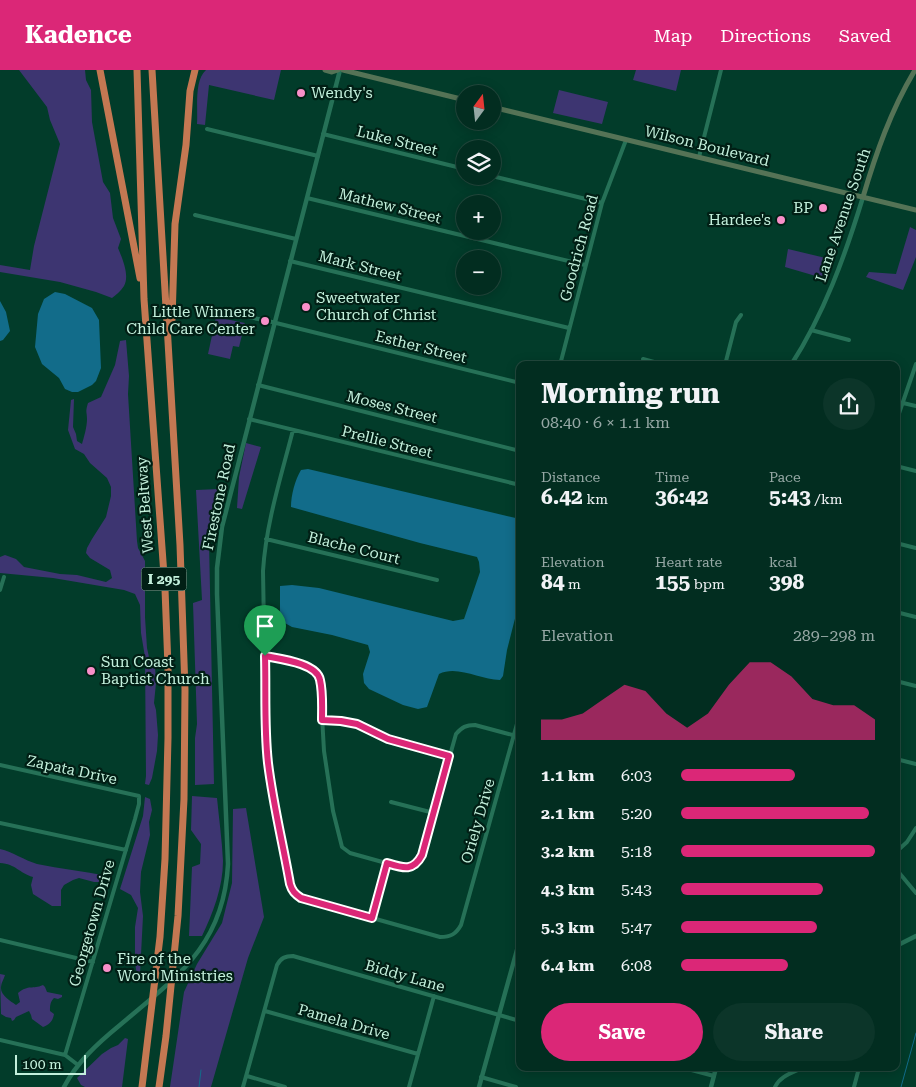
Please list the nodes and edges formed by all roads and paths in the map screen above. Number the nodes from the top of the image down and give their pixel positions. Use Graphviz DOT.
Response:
graph roads {
  1 [pos="100,70"];
  2 [pos="137,70"];
  3 [pos="152,70"];
  4 [pos="188,70"];
  5 [pos="195,70"];
  6 [pos="325,70"];
  7 [pos="340,70"];
  8 [pos="721,70"];
  9 [pos="915,70"];
  10 [pos="190,92"];
  11 [pos="456,98"];
  12 [pos="501,109"];
  13 [pos="207,129"];
  14 [pos="323,134"];
  15 [pos="626,140"];
  16 [pos="318,156"];
  17 [pos="699,157"];
  18 [pos="456,167"];
  19 [pos="501,178"];
  20 [pos="863,197"];
  21 [pos="306,198"];
  22 [pos="602,203"];
  23 [pos="916,210"];
  24 [pos="195,215"];
  25 [pos="296,239"];
  26 [pos="290,261"];
  27 [pos="585,265"];
  28 [pos="144,299"];
  29 [pos="200,307"];
  30 [pos="741,315"];
  31 [pos="274,323"];
  32 [pos="570,328"];
  33 [pos="168,330"];
  34 [pos="811,330"];
  35 [pos="849,340"];
  36 [pos="643,360"];
  37 [pos="561,361"];
  38 [pos="647,361"];
  39 [pos="726,361"];
  40 [pos="793,361"];
  41 [pos="916,364"];
  42 [pos="516,382"];
  43 [pos="258,385"];
  44 [pos="903,403"];
  45 [pos="916,406"];
  46 [pos="900,411"];
  47 [pos="249,419"];
  48 [pos="293,430"];
  49 [pos="516,450"];
  50 [pos="900,467"];
  51 [pos="916,471"];
  52 [pos="516,484"];
  53 [pos="266,539"];
  54 [pos="900,544"];
  55 [pos="916,548"];
  56 [pos="4,577"];
  57 [pos="437,580"];
  58 [pos="0,590"];
  59 [pos="900,613"];
  60 [pos="916,617"];
  61 [pos="265,656"];
  62 [pos="900,682"];
  63 [pos="916,686"];
  64 [pos="322,720"];
  65 [pos="516,728"];
  66 [pos="514,736"];
  67 [pos="449,756"];
  68 [pos="900,760"];
  69 [pos="916,764"];
  70 [pos="0,765"];
  71 [pos="139,796"];
  72 [pos="391,802"];
  73 [pos="434,814"];
  74 [pos="0,823"];
  75 [pos="916,828"];
  76 [pos="900,848"];
  77 [pos="126,850"];
  78 [pos="387,863"];
  79 [pos="900,874"];
  80 [pos="916,893"];
  81 [pos="372,918"];
  82 [pos="916,936"];
  83 [pos="0,940"];
  84 [pos="900,944"];
  85 [pos="516,956"];
  86 [pos="93,962"];
  87 [pos="434,996"];
  88 [pos="264,1011"];
  89 [pos="499,1014"];
  90 [pos="516,1019"];
  91 [pos="0,1040"];
  92 [pos="418,1054"];
  93 [pos="65,1055"];
  94 [pos="78,1065"];
  95 [pos="695,1071"];
  96 [pos="715,1071"];
  97 [pos="795,1071"];
  98 [pos="858,1071"];
  99 [pos="246,1076"];
  100 [pos="714,1076"];
  101 [pos="481,1077"];
  102 [pos="64,1087"];
  103 [pos="142,1087"];
  104 [pos="159,1087"];
  105 [pos="244,1087"];
  106 [pos="285,1087"];
  107 [pos="409,1087"];
  108 [pos="479,1087"];
  109 [pos="516,1087"];
  110 [pos="711,1087"];
  111 [pos="775,1087"];
  112 [pos="854,1087"];
  1 -- 28 [label="highway"];
  2 -- 28 [label="highway, West Beltway / I 295"];
  3 -- 33 [label="highway, I 295"];
  4 -- 10 [label="highway"];
  5 -- 10 [label="highway"];
  6 -- 7 [label="main road"];
  7 -- 11 [label="main road"];
  7 -- 14 [label="street, Firestone Road"];
  8 -- 17 [label="street"];
  9 -- 20 [label="main road, Lane Avenue South"];
  10 -- 33 [label="highway"];
  12 -- 15 [label="main road, Wilson Boulevard"];
  13 -- 16 [label="street"];
  14 -- 16 [label="street, Firestone Road"];
  14 -- 18 [label="street, Luke Street"];
  15 -- 17 [label="main road, Wilson Boulevard"];
  15 -- 22 [label="street, Goodrich Road"];
  16 -- 21 [label="street, Firestone Road"];
  17 -- 20 [label="main road, Wilson Boulevard"];
  19 -- 22 [label="street"];
  20 -- 23 [label="main road, Wilson Boulevard"];
  20 -- 34 [label="street, Lane Avenue South"];
  21 -- 25 [label="street, Firestone Road"];
  21 -- 27 [label="street, Mathew Street"];
  22 -- 27 [label="street, Goodrich Road"];
  24 -- 25 [label="street"];
  25 -- 26 [label="street, Firestone Road"];
  26 -- 31 [label="street, Firestone Road"];
  26 -- 32 [label="street, Mark Street"];
  27 -- 32 [label="street, Goodrich Road"];
  28 -- 103 [label="highway, West Beltway / I 295"];
  29 -- 31 [label="street, Esther Street"];
  30 -- 39 [label="street"];
  31 -- 42 [label="street, Esther Street"];
  31 -- 43 [label="street, Firestone Road"];
  32 -- 37 [label="street, Goodrich Road"];
  33 -- 104 [label="highway, I 295"];
  34 -- 35 [label="street"];
  34 -- 40 [label="street, Lane Avenue South"];
  36 -- 38 [label="street"];
  41 -- 44 [label="street"];
  43 -- 47 [label="street, Firestone Road"];
  43 -- 49 [label="street, Moses Street"];
  44 -- 45 [label="street"];
  44 -- 46 [label="street"];
  47 -- 48 [label="street, Prellie Street"];
  47 -- 94 [label="street, Firestone Road"];
  48 -- 52 [label="street, Prellie Street"];
  48 -- 53 [label="street"];
  50 -- 51 [label="street"];
  53 -- 57 [label="street, Blache Court"];
  53 -- 61 [label="street"];
  54 -- 55 [label="street"];
  56 -- 58 [label="street"];
  59 -- 60 [label="street"];
  61 -- 64 [label="street"];
  61 -- 81 [label="street"];
  62 -- 63 [label="street"];
  64 -- 67 [label="street"];
  64 -- 78 [label="street"];
  65 -- 66 [label="street, Oriely Drive"];
  66 -- 67 [label="street"];
  66 -- 81 [label="street, Oriely Drive"];
  67 -- 73 [label="street"];
  68 -- 69 [label="street"];
  70 -- 71 [label="street, Zapata Drive"];
  71 -- 77 [label="street, Georgetown Drive"];
  72 -- 73 [label="street"];
  73 -- 78 [label="street"];
  74 -- 77 [label="street"];
  75 -- 76 [label="street"];
  77 -- 86 [label="street, Georgetown Drive"];
  78 -- 81 [label="street"];
  79 -- 80 [label="street"];
  82 -- 84 [label="street"];
  83 -- 86 [label="street"];
  85 -- 89 [label="street"];
  86 -- 93 [label="street, Georgetown Drive"];
  87 -- 88 [label="street, Biddy Lane"];
  87 -- 89 [label="street, Biddy Lane"];
  87 -- 92 [label="street"];
  88 -- 92 [label="street, Pamela Drive"];
  88 -- 99 [label="street"];
  89 -- 90 [label="street, Biddy Lane"];
  89 -- 101 [label="street"];
  91 -- 93 [label="street"];
  92 -- 107 [label="street"];
  93 -- 94 [label="street"];
  94 -- 102 [label="street, Firestone Road"];
  95 -- 100 [label="street"];
  96 -- 100 [label="street"];
  97 -- 111 [label="street"];
  98 -- 112 [label="street"];
  99 -- 105 [label="street"];
  99 -- 106 [label="street"];
  100 -- 110 [label="street"];
  101 -- 108 [label="street"];
  101 -- 109 [label="street"];
}
